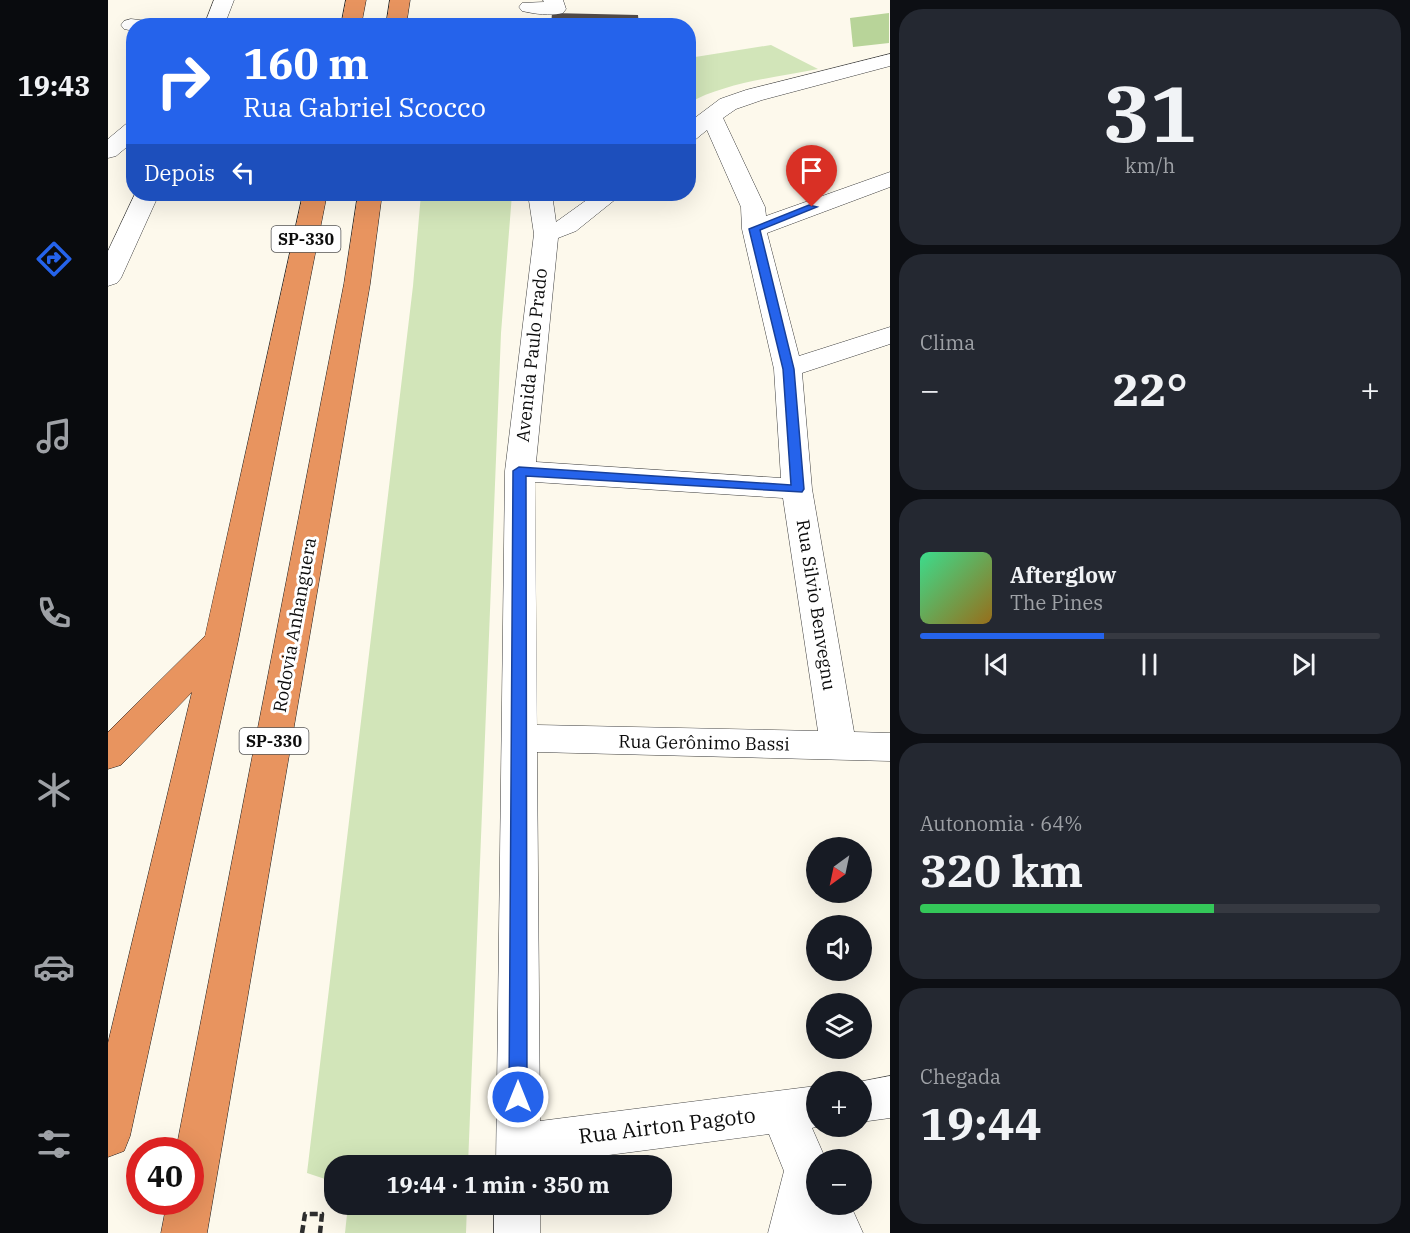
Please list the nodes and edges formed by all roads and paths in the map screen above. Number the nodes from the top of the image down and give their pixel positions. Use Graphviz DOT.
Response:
graph roads {
  1 [pos="224,0"];
  2 [pos="356,0"];
  3 [pos="400,0"];
  4 [pos="554,4"];
  5 [pos="529,11"];
  6 [pos="217,18"];
  7 [pos="353,18"];
  8 [pos="397,18"];
  9 [pos="890,60"];
  10 [pos="712,117"];
  11 [pos="696,128"];
  12 [pos="126,136"];
  13 [pos="108,152"];
  14 [pos="890,178"];
  15 [pos="144,201"];
  16 [pos="314,201"];
  17 [pos="369,201"];
  18 [pos="541,201"];
  19 [pos="601,201"];
  20 [pos="754,229"];
  21 [pos="546,234"];
  22 [pos="108,278"];
  23 [pos="890,335"];
  24 [pos="788,369"];
  25 [pos="519,471"];
  26 [pos="797,489"];
  27 [pos="221,641"];
  28 [pos="518,738"];
  29 [pos="838,746"];
  30 [pos="890,747"];
  31 [pos="108,755"];
  32 [pos="890,1097"];
  33 [pos="872,1099"];
  34 [pos="800,1109"];
  35 [pos="108,1136"];
  36 [pos="201,1137"];
  37 [pos="518,1155"];
  38 [pos="806,1168"];
  39 [pos="806,1205"];
  40 [pos="187,1215"];
  41 [pos="517,1215"];
  42 [pos="831,1215"];
  43 [pos="184,1233"];
  44 [pos="302,1233"];
  45 [pos="320,1233"];
  46 [pos="517,1233"];
  47 [pos="790,1233"];
  48 [pos="840,1233"];
  1 -- 6 [label="street"];
  2 -- 7 [label="highway"];
  3 -- 8 [label="highway"];
  4 -- 5 [label="street"];
  9 -- 10 [label="street"];
  10 -- 11 [label="street"];
  10 -- 20 [label="street, Rua Silvio Benvegnu"];
  12 -- 13 [label="street"];
  14 -- 20 [label="street"];
  15 -- 22 [label="street"];
  16 -- 27 [label="highway, SP-330"];
  17 -- 36 [label="highway, Rodovia Anhanguera / SP-330"];
  18 -- 21 [label="street, Avenida Paulo Prado"];
  19 -- 21 [label="street"];
  20 -- 24 [label="street, Rua Silvio Benvegnu"];
  21 -- 25 [label="street, Avenida Paulo Prado"];
  23 -- 24 [label="street"];
  24 -- 26 [label="street, Rua Silvio Benvegnu"];
  25 -- 26 [label="street"];
  25 -- 28 [label="street, Avenida Paulo Prado"];
  26 -- 29 [label="street, Rua Silvio Benvegnu"];
  27 -- 31 [label="highway"];
  27 -- 35 [label="highway, SP-330"];
  28 -- 29 [label="street, Rua Gerônimo Bassi"];
  28 -- 37 [label="street, Avenida Paulo Prado"];
  29 -- 30 [label="street, Rua Gerônimo Bassi"];
  32 -- 33 [label="street"];
  34 -- 37 [label="street, Rua Airton Pagoto"];
  34 -- 38 [label="street"];
  39 -- 47 [label="street"];
  40 -- 43 [label="highway, Rodovia Anhanguera / SP-330"];
  41 -- 46 [label="street"];
  42 -- 48 [label="street"];
  44 -- 45 [label="path"];
}
